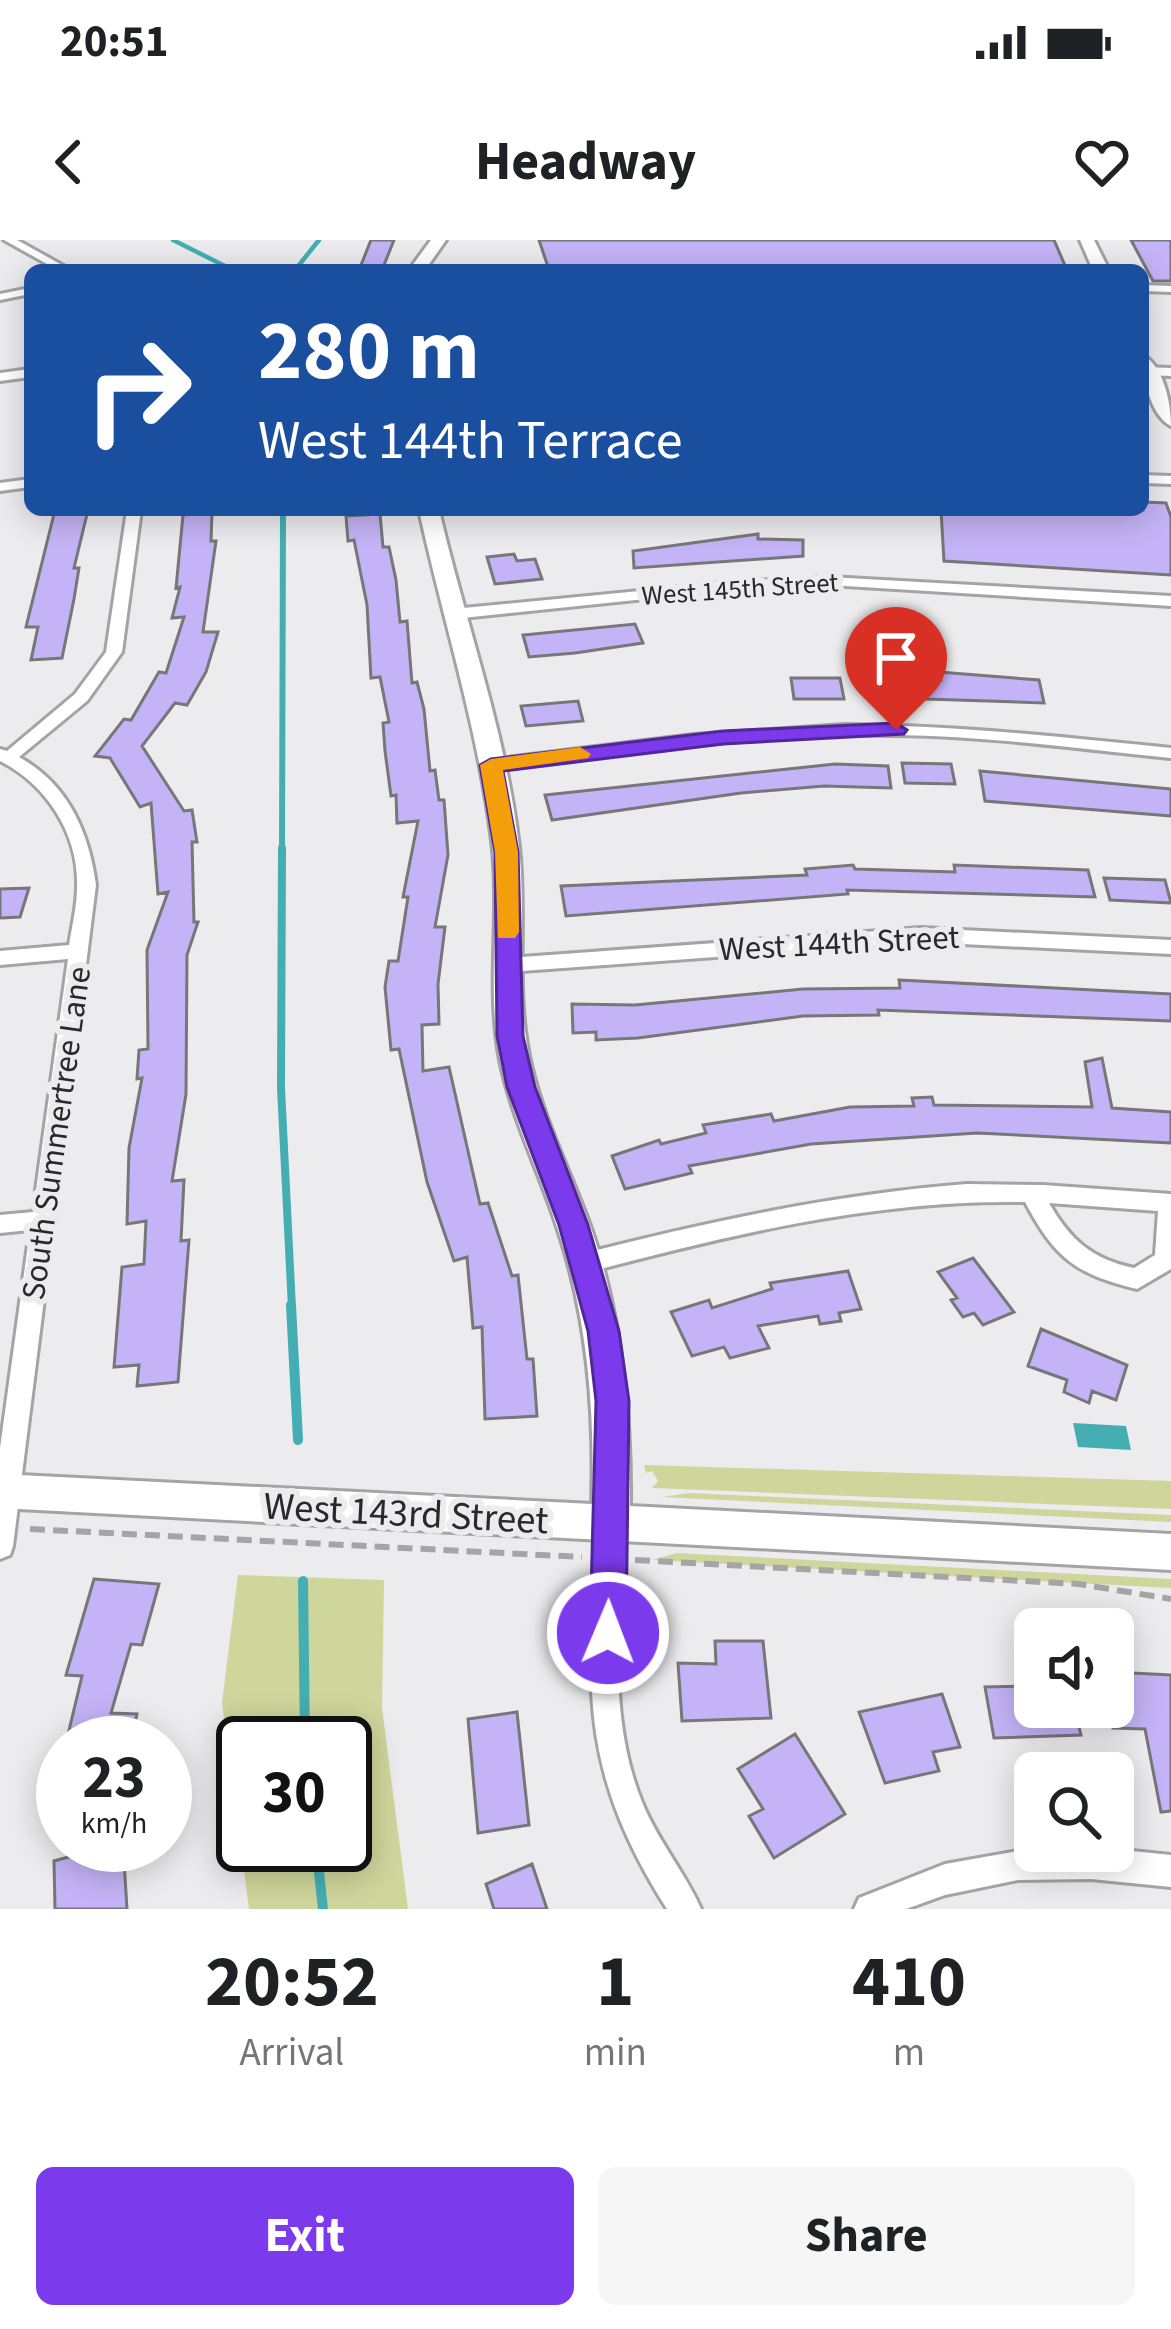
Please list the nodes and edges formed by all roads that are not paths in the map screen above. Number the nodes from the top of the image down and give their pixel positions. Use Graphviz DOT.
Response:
graph roads {
  1 [pos="9,240"];
  2 [pos="440,240"];
  3 [pos="55,264"];
  4 [pos="422,264"];
  5 [pos="1149,376"];
  6 [pos="1171,421"];
  7 [pos="133,516"];
  8 [pos="430,516"];
  9 [pos="1171,601"];
  10 [pos="453,614"];
  11 [pos="1171,753"];
  12 [pos="4,756"];
  13 [pos="491,765"];
  14 [pos="1171,947"];
  15 [pos="80,951"];
  16 [pos="0,958"];
  17 [pos="507,965"];
  18 [pos="1033,1195"];
  19 [pos="1170,1203"];
  20 [pos="43,1220"];
  21 [pos="0,1224"];
  22 [pos="585,1263"];
  23 [pos="4,1491"];
  24 [pos="611,1523"];
  25 [pos="0,1546"];
  26 [pos="1171,1552"];
  27 [pos="1171,1871"];
  28 [pos="685,1909"];
  29 [pos="870,1909"];
  1 -- 3 [label="street"];
  2 -- 4 [label="street"];
  5 -- 6 [label="street"];
  7 -- 12 [label="street"];
  8 -- 10 [label="street"];
  9 -- 10 [label="street, West 145th Street"];
  10 -- 13 [label="street"];
  11 -- 13 [label="street"];
  12 -- 15 [label="street, South Summertree Lane"];
  13 -- 17 [label="street"];
  14 -- 17 [label="street, West 144th Street"];
  15 -- 16 [label="street"];
  15 -- 20 [label="street, South Summertree Lane"];
  17 -- 22 [label="street"];
  18 -- 19 [label="street"];
  18 -- 19 [label="street"];
  18 -- 22 [label="street"];
  20 -- 21 [label="street"];
  20 -- 23 [label="street, South Summertree Lane"];
  22 -- 24 [label="street"];
  23 -- 24 [label="street, West 143rd Street"];
  23 -- 25 [label="street, South Summertree Lane"];
  24 -- 26 [label="street, West 143rd Street"];
  24 -- 28 [label="street"];
  27 -- 29 [label="street"];
}
